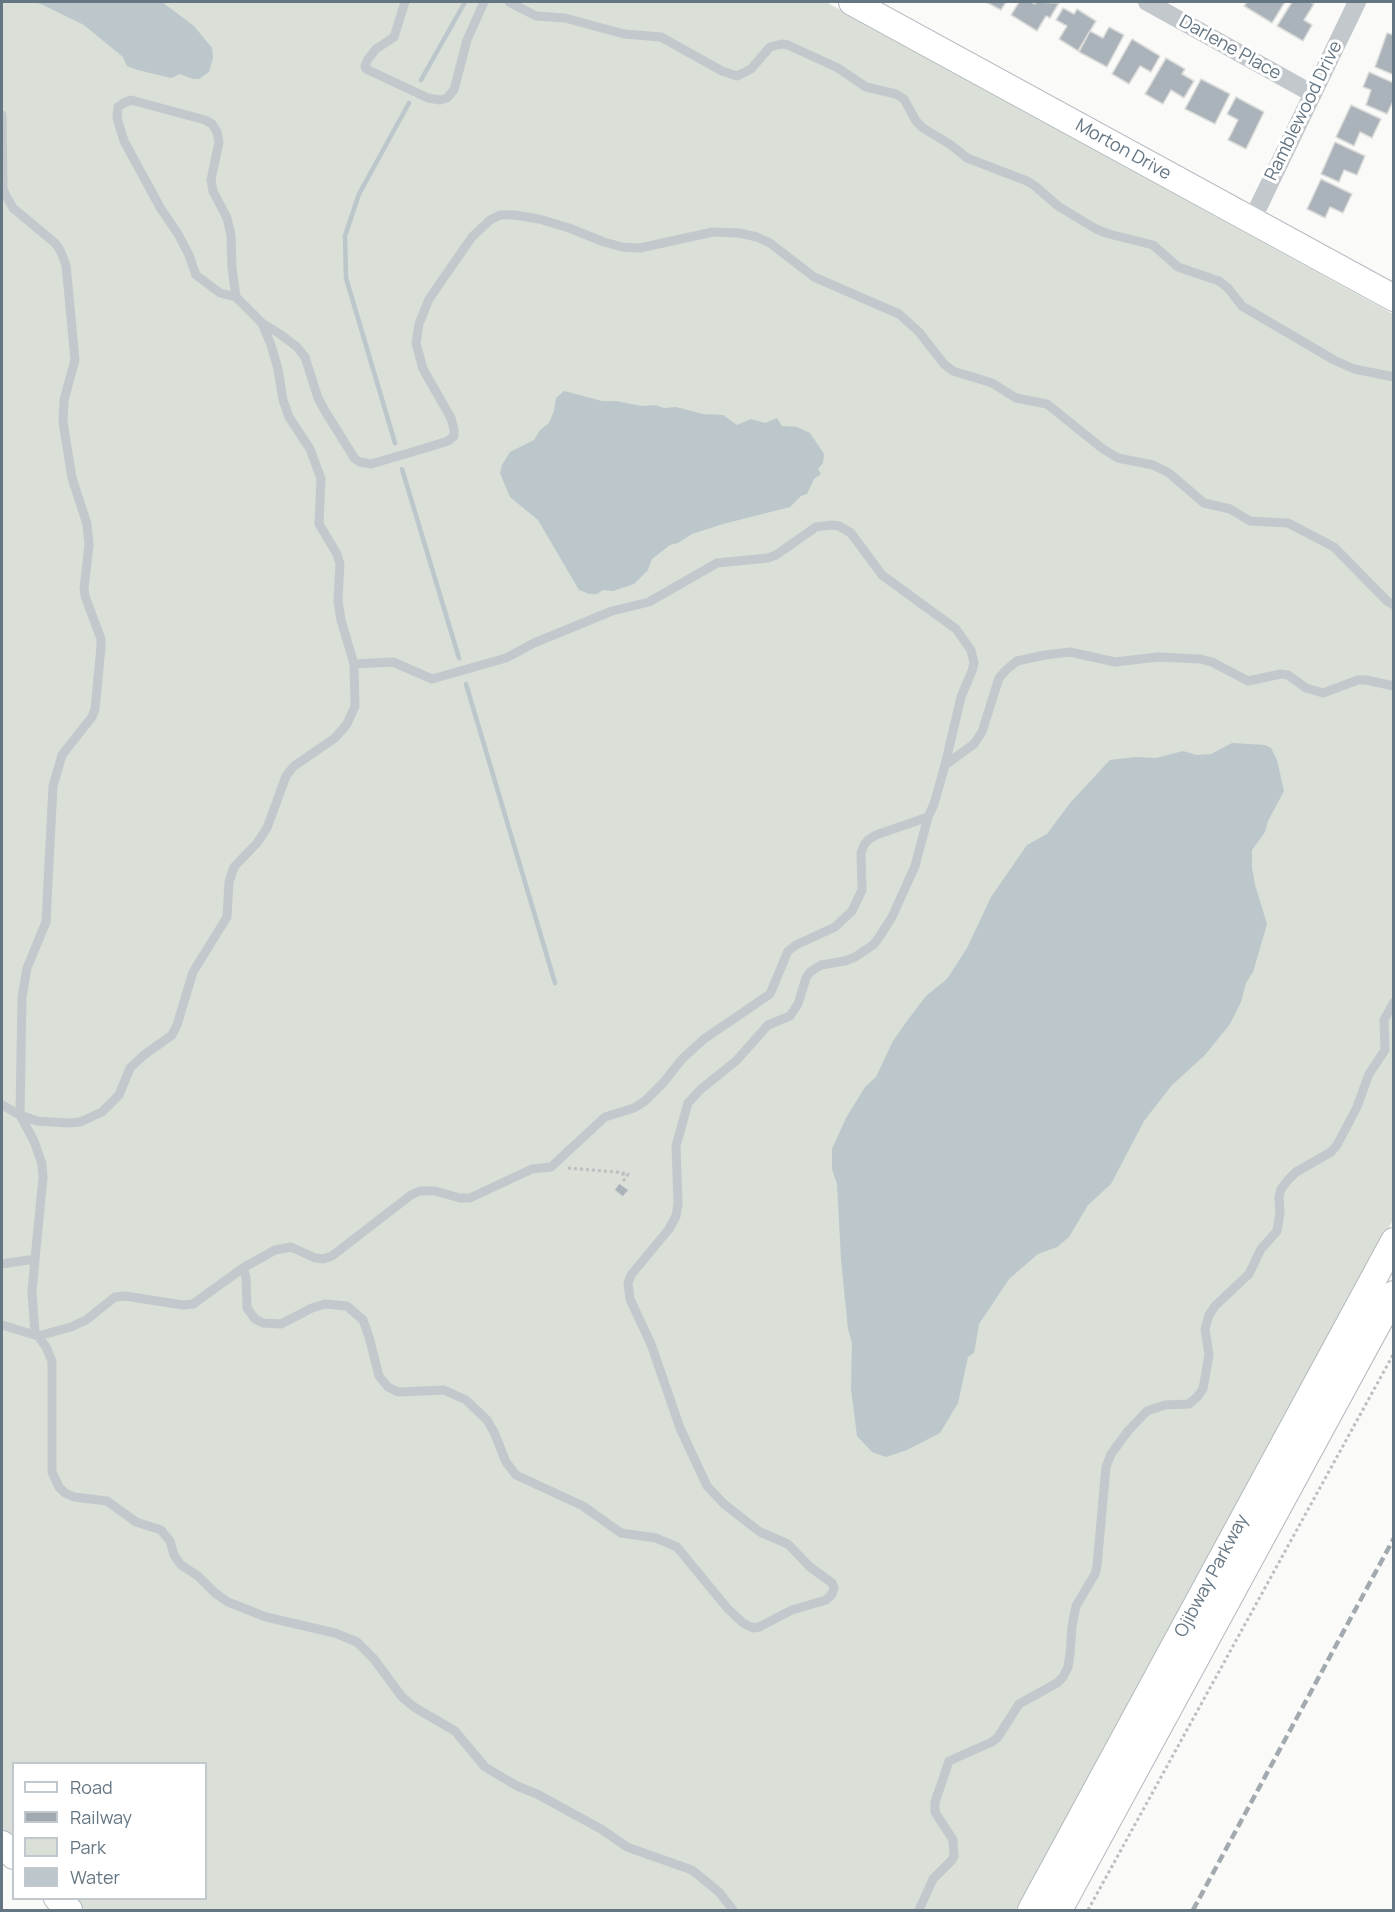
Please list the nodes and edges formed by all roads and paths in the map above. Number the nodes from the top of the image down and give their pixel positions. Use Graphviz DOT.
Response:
graph roads {
  1 [pos="405,2"];
  2 [pos="484,2"];
  3 [pos="509,2"];
  4 [pos="852,2"];
  5 [pos="1147,2"];
  6 [pos="1357,2"];
  7 [pos="1313,94"];
  8 [pos="2,115"];
  9 [pos="1252,220"];
  10 [pos="236,297"];
  11 [pos="1394,298"];
  12 [pos="262,324"];
  13 [pos="1394,377"];
  14 [pos="1394,605"];
  15 [pos="354,664"];
  16 [pos="1394,686"];
  17 [pos="949,760"];
  18 [pos="927,817"];
  19 [pos="1394,1002"];
  20 [pos="2,1106"];
  21 [pos="20,1115"];
  22 [pos="551,1167"];
  23 [pos="617,1172"];
  24 [pos="1394,1241"];
  25 [pos="35,1259"];
  26 [pos="2,1264"];
  27 [pos="243,1268"];
  28 [pos="1394,1294"];
  29 [pos="2,1325"];
  30 [pos="38,1334"];
  31 [pos="1394,1353"];
  32 [pos="58,1900"];
  33 [pos="69,1911"];
  34 [pos="733,1911"];
  35 [pos="919,1911"];
  36 [pos="1031,1911"];
  37 [pos="1059,1911"];
  38 [pos="1088,1911"];
  1 -- 2 [label="lane"];
  3 -- 13 [label="lane"];
  4 -- 9 [label="main road, Morton Drive"];
  5 -- 7 [label="street, Darlene Place"];
  6 -- 7 [label="street, Ramblewood Drive"];
  7 -- 9 [label="street, Ramblewood Drive"];
  8 -- 21 [label="lane"];
  9 -- 11 [label="main road, Morton Drive"];
  10 -- 10 [label="lane"];
  10 -- 12 [label="lane"];
  12 -- 14 [label="lane"];
  12 -- 15 [label="lane"];
  15 -- 17 [label="lane"];
  15 -- 21 [label="lane"];
  16 -- 17 [label="lane"];
  17 -- 18 [label="lane"];
  18 -- 22 [label="lane"];
  18 -- 27 [label="lane"];
  19 -- 35 [label="lane"];
  20 -- 21 [label="lane"];
  21 -- 25 [label="lane"];
  22 -- 23 [label="path"];
  22 -- 27 [label="lane"];
  24 -- 36 [label="main road, Ojibway Parkway"];
  25 -- 26 [label="lane"];
  25 -- 30 [label="lane"];
  27 -- 30 [label="lane"];
  28 -- 37 [label="main road, Ojibway Parkway"];
  29 -- 30 [label="lane"];
  30 -- 34 [label="lane"];
  31 -- 38 [label="path"];
  32 -- 33 [label="main road"];
}
